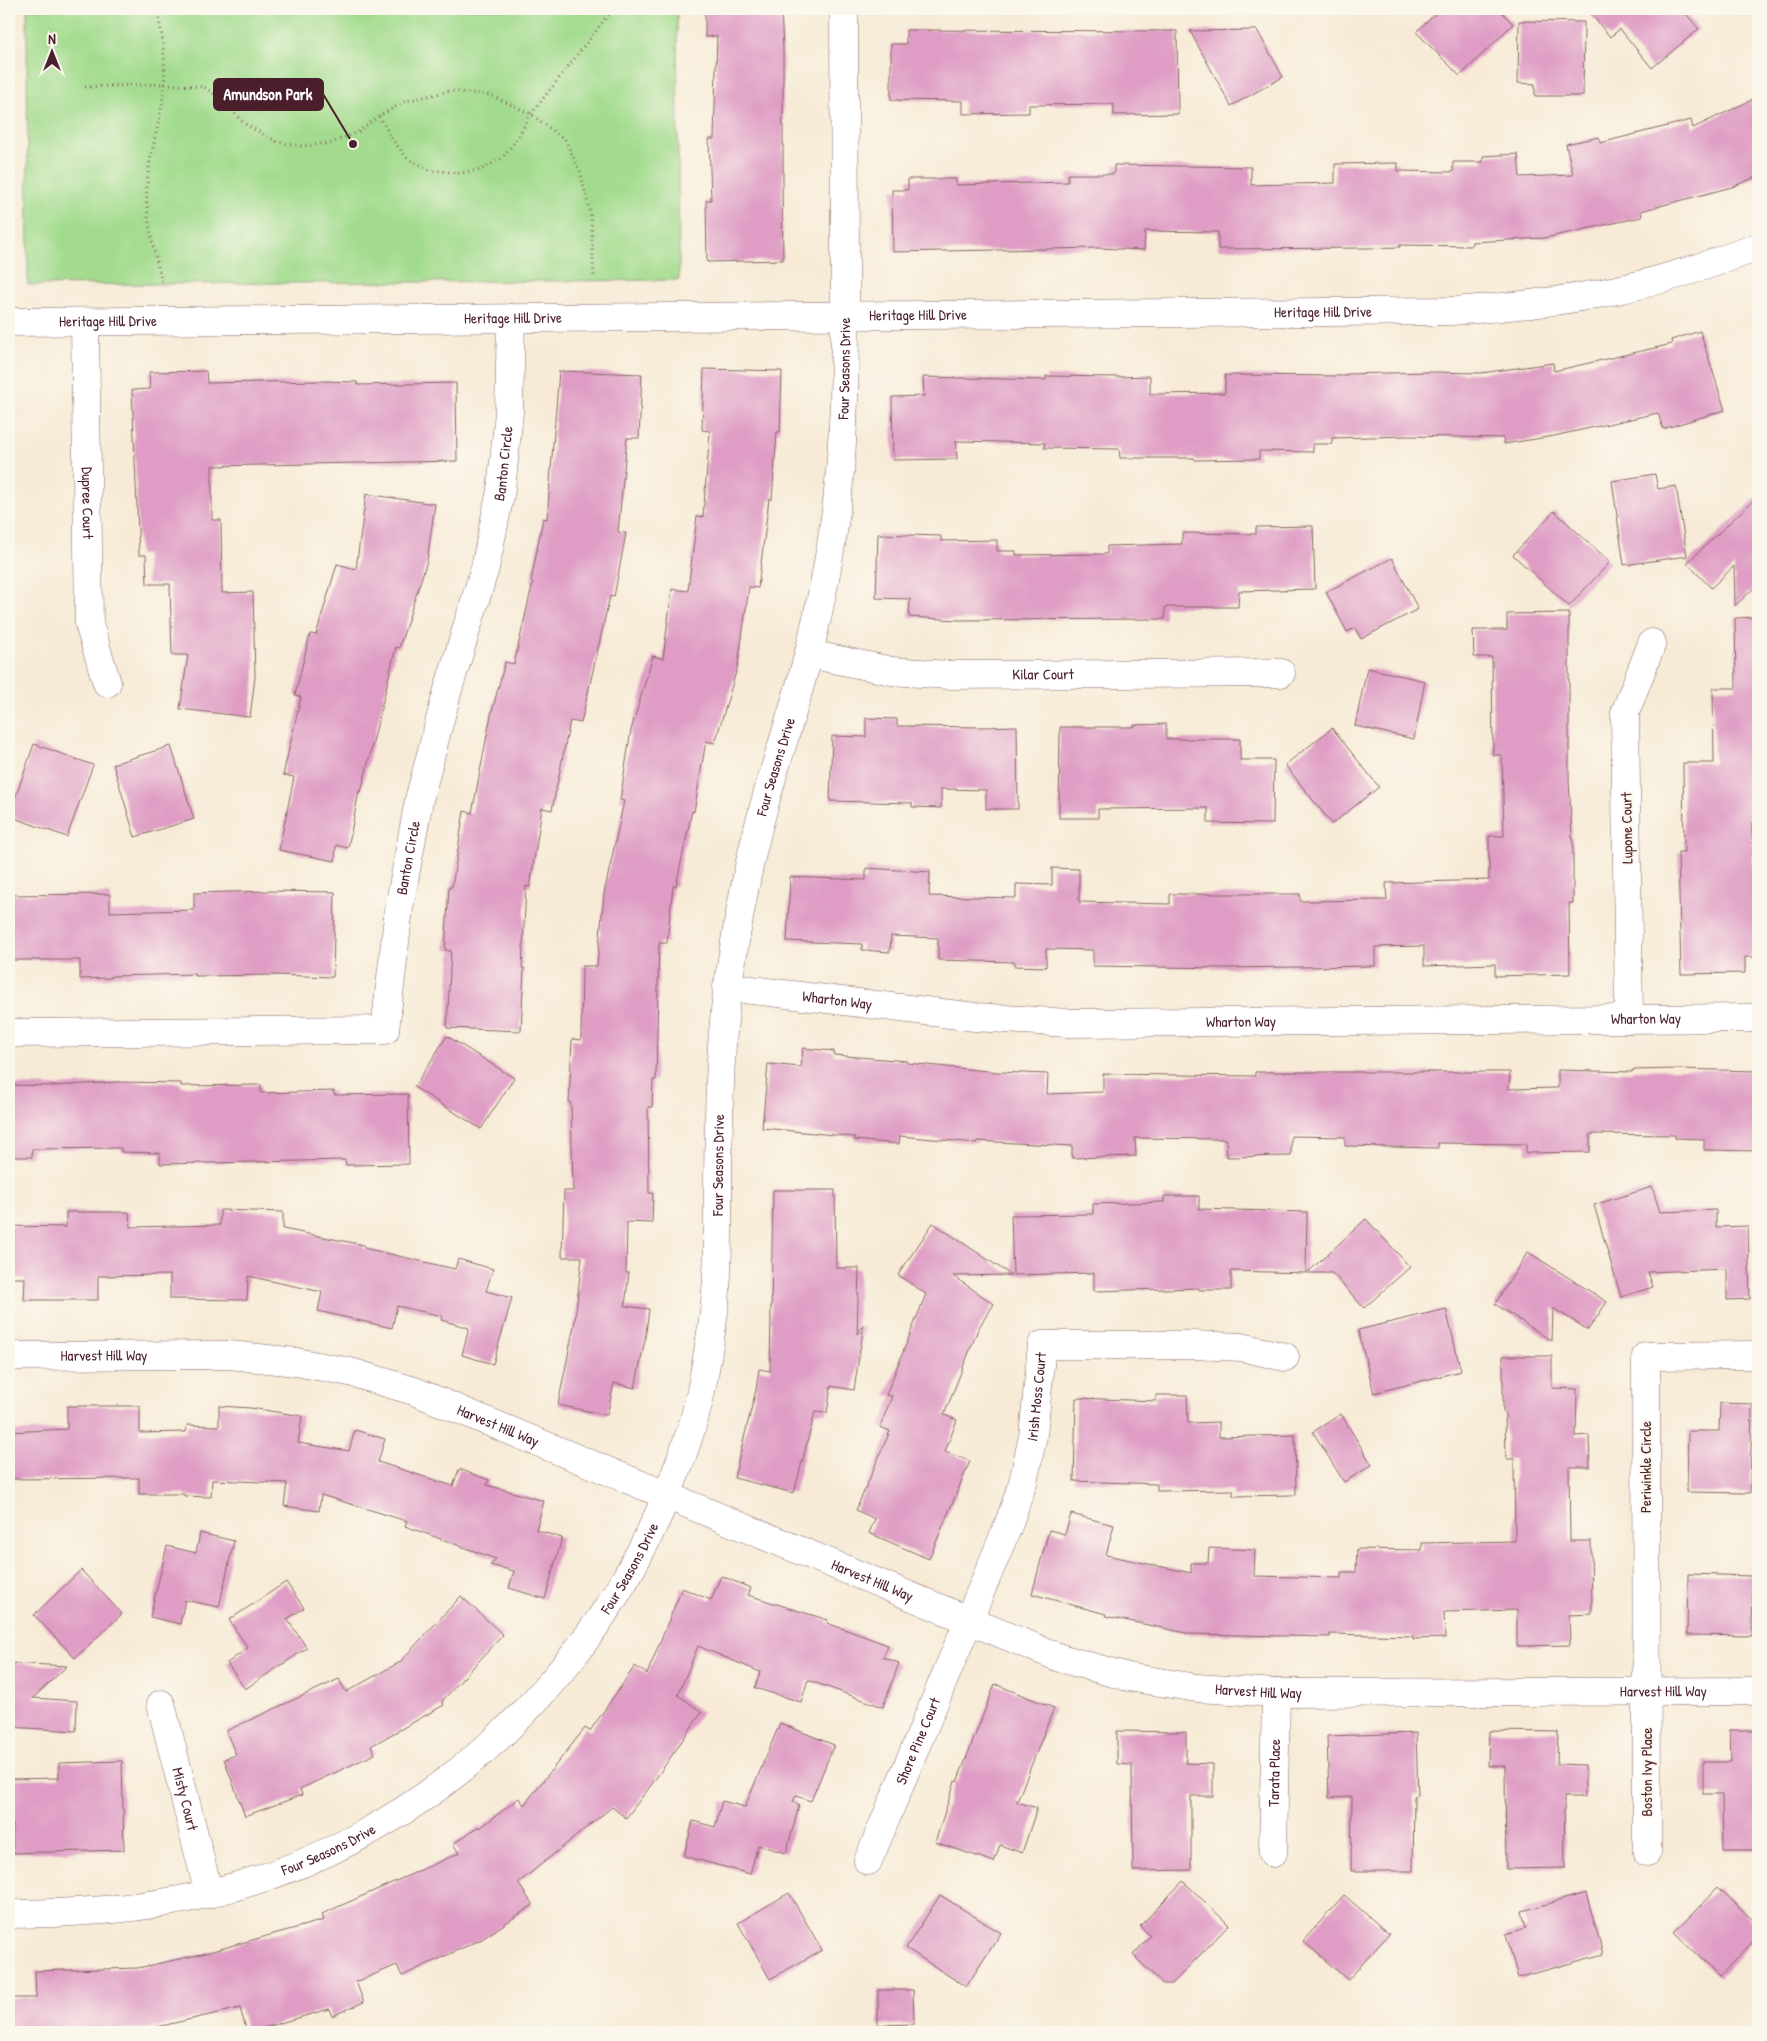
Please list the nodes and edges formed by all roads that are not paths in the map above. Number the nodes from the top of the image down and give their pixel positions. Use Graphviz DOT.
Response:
graph roads {
  1 [pos="844,9"];
  2 [pos="1758,247"];
  3 [pos="845,316"];
  4 [pos="511,318"];
  5 [pos="9,322"];
  6 [pos="85,322"];
  7 [pos="1652,643"];
  8 [pos="809,654"];
  9 [pos="1281,673"];
  10 [pos="107,683"];
  11 [pos="727,987"];
  12 [pos="1758,1018"];
  13 [pos="1629,1019"];
  14 [pos="9,1033"];
  15 [pos="1758,1355"];
  16 [pos="9,1356"];
  17 [pos="1285,1357"];
  18 [pos="667,1496"];
  19 [pos="968,1621"];
  20 [pos="1646,1691"];
  21 [pos="1758,1691"];
  22 [pos="1276,1693"];
  23 [pos="161,1704"];
  24 [pos="1646,1852"];
  25 [pos="1273,1853"];
  26 [pos="868,1861"];
  27 [pos="209,1894"];
  28 [pos="9,1914"];
  1 -- 3 [label="street, Four Seasons Drive"];
  2 -- 3 [label="street, Heritage Hill Drive"];
  3 -- 4 [label="street, Heritage Hill Drive"];
  3 -- 8 [label="street, Four Seasons Drive"];
  4 -- 6 [label="street, Heritage Hill Drive"];
  4 -- 14 [label="street, Banton Circle"];
  5 -- 6 [label="street, Heritage Hill Drive"];
  6 -- 10 [label="street, Dupree Court"];
  7 -- 13 [label="street, Lupone Court"];
  8 -- 9 [label="street, Kilar Court"];
  8 -- 11 [label="street, Four Seasons Drive"];
  11 -- 13 [label="street, Wharton Way"];
  11 -- 18 [label="street, Four Seasons Drive"];
  12 -- 13 [label="street, Wharton Way"];
  15 -- 20 [label="street, Periwinkle Circle"];
  16 -- 18 [label="street, Harvest Hill Way"];
  17 -- 19 [label="street, Irish Moss Court"];
  18 -- 19 [label="street, Harvest Hill Way"];
  18 -- 27 [label="street, Four Seasons Drive"];
  19 -- 22 [label="street, Harvest Hill Way"];
  19 -- 26 [label="street, Shore Pine Court"];
  20 -- 21 [label="street, Harvest Hill Way"];
  20 -- 22 [label="street, Harvest Hill Way"];
  20 -- 24 [label="street, Boston Ivy Place"];
  22 -- 25 [label="street, Tarata Place"];
  23 -- 27 [label="street, Misty Court"];
  27 -- 28 [label="street, Four Seasons Drive"];
}
